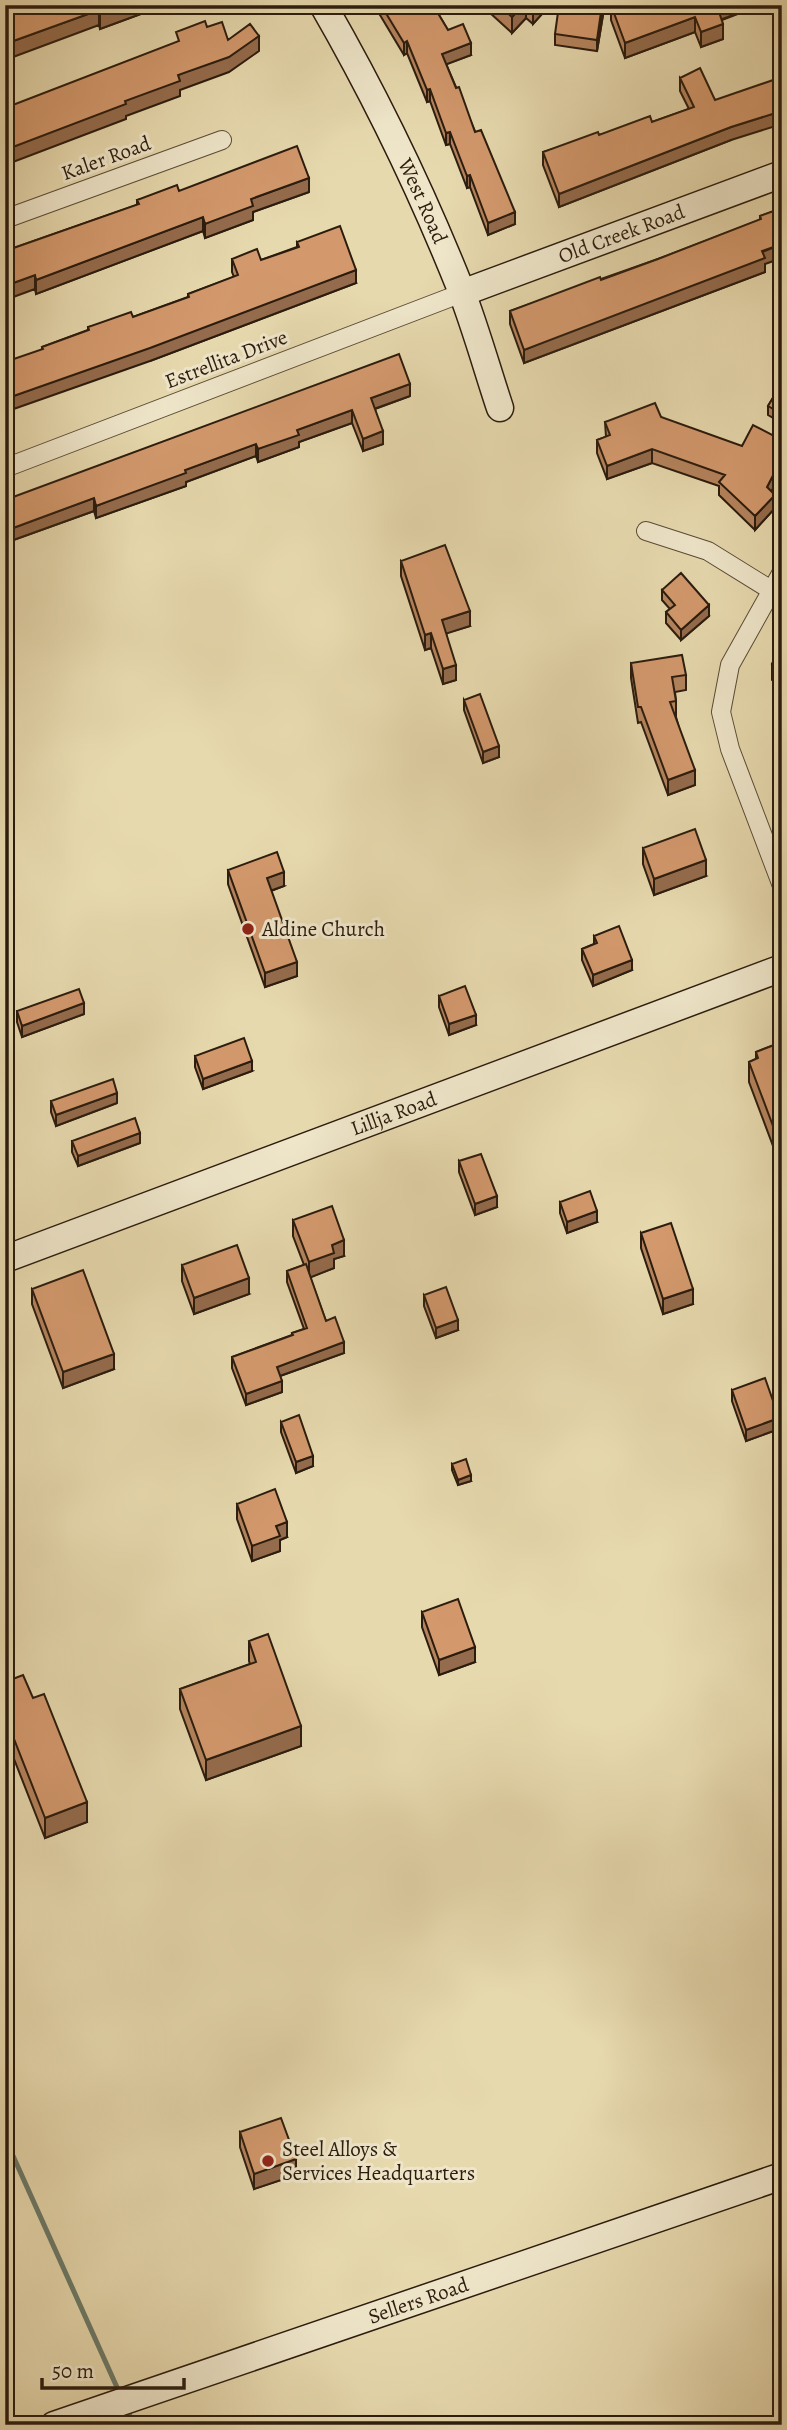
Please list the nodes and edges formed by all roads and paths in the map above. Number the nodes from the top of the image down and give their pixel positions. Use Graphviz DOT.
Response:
graph roads {
  1 [pos="323,5"];
  2 [pos="222,140"];
  3 [pos="782,174"];
  4 [pos="5,219"];
  5 [pos="462,293"];
  6 [pos="500,408"];
  7 [pos="5,468"];
  8 [pos="646,531"];
  9 [pos="782,572"];
  10 [pos="771,590"];
  11 [pos="782,886"];
  12 [pos="782,968"];
  13 [pos="5,1259"];
  14 [pos="782,2176"];
  15 [pos="54,2425"];
  1 -- 5 [label="street, West Road"];
  2 -- 4 [label="street, Kaler Road"];
  3 -- 5 [label="street, Old Creek Road"];
  5 -- 6 [label="street, West Road"];
  5 -- 7 [label="street, Estrellita Drive"];
  8 -- 10 [label="street"];
  9 -- 10 [label="street"];
  10 -- 11 [label="street"];
  12 -- 13 [label="street, Lillja Road"];
  14 -- 15 [label="street, Sellers Road"];
}
